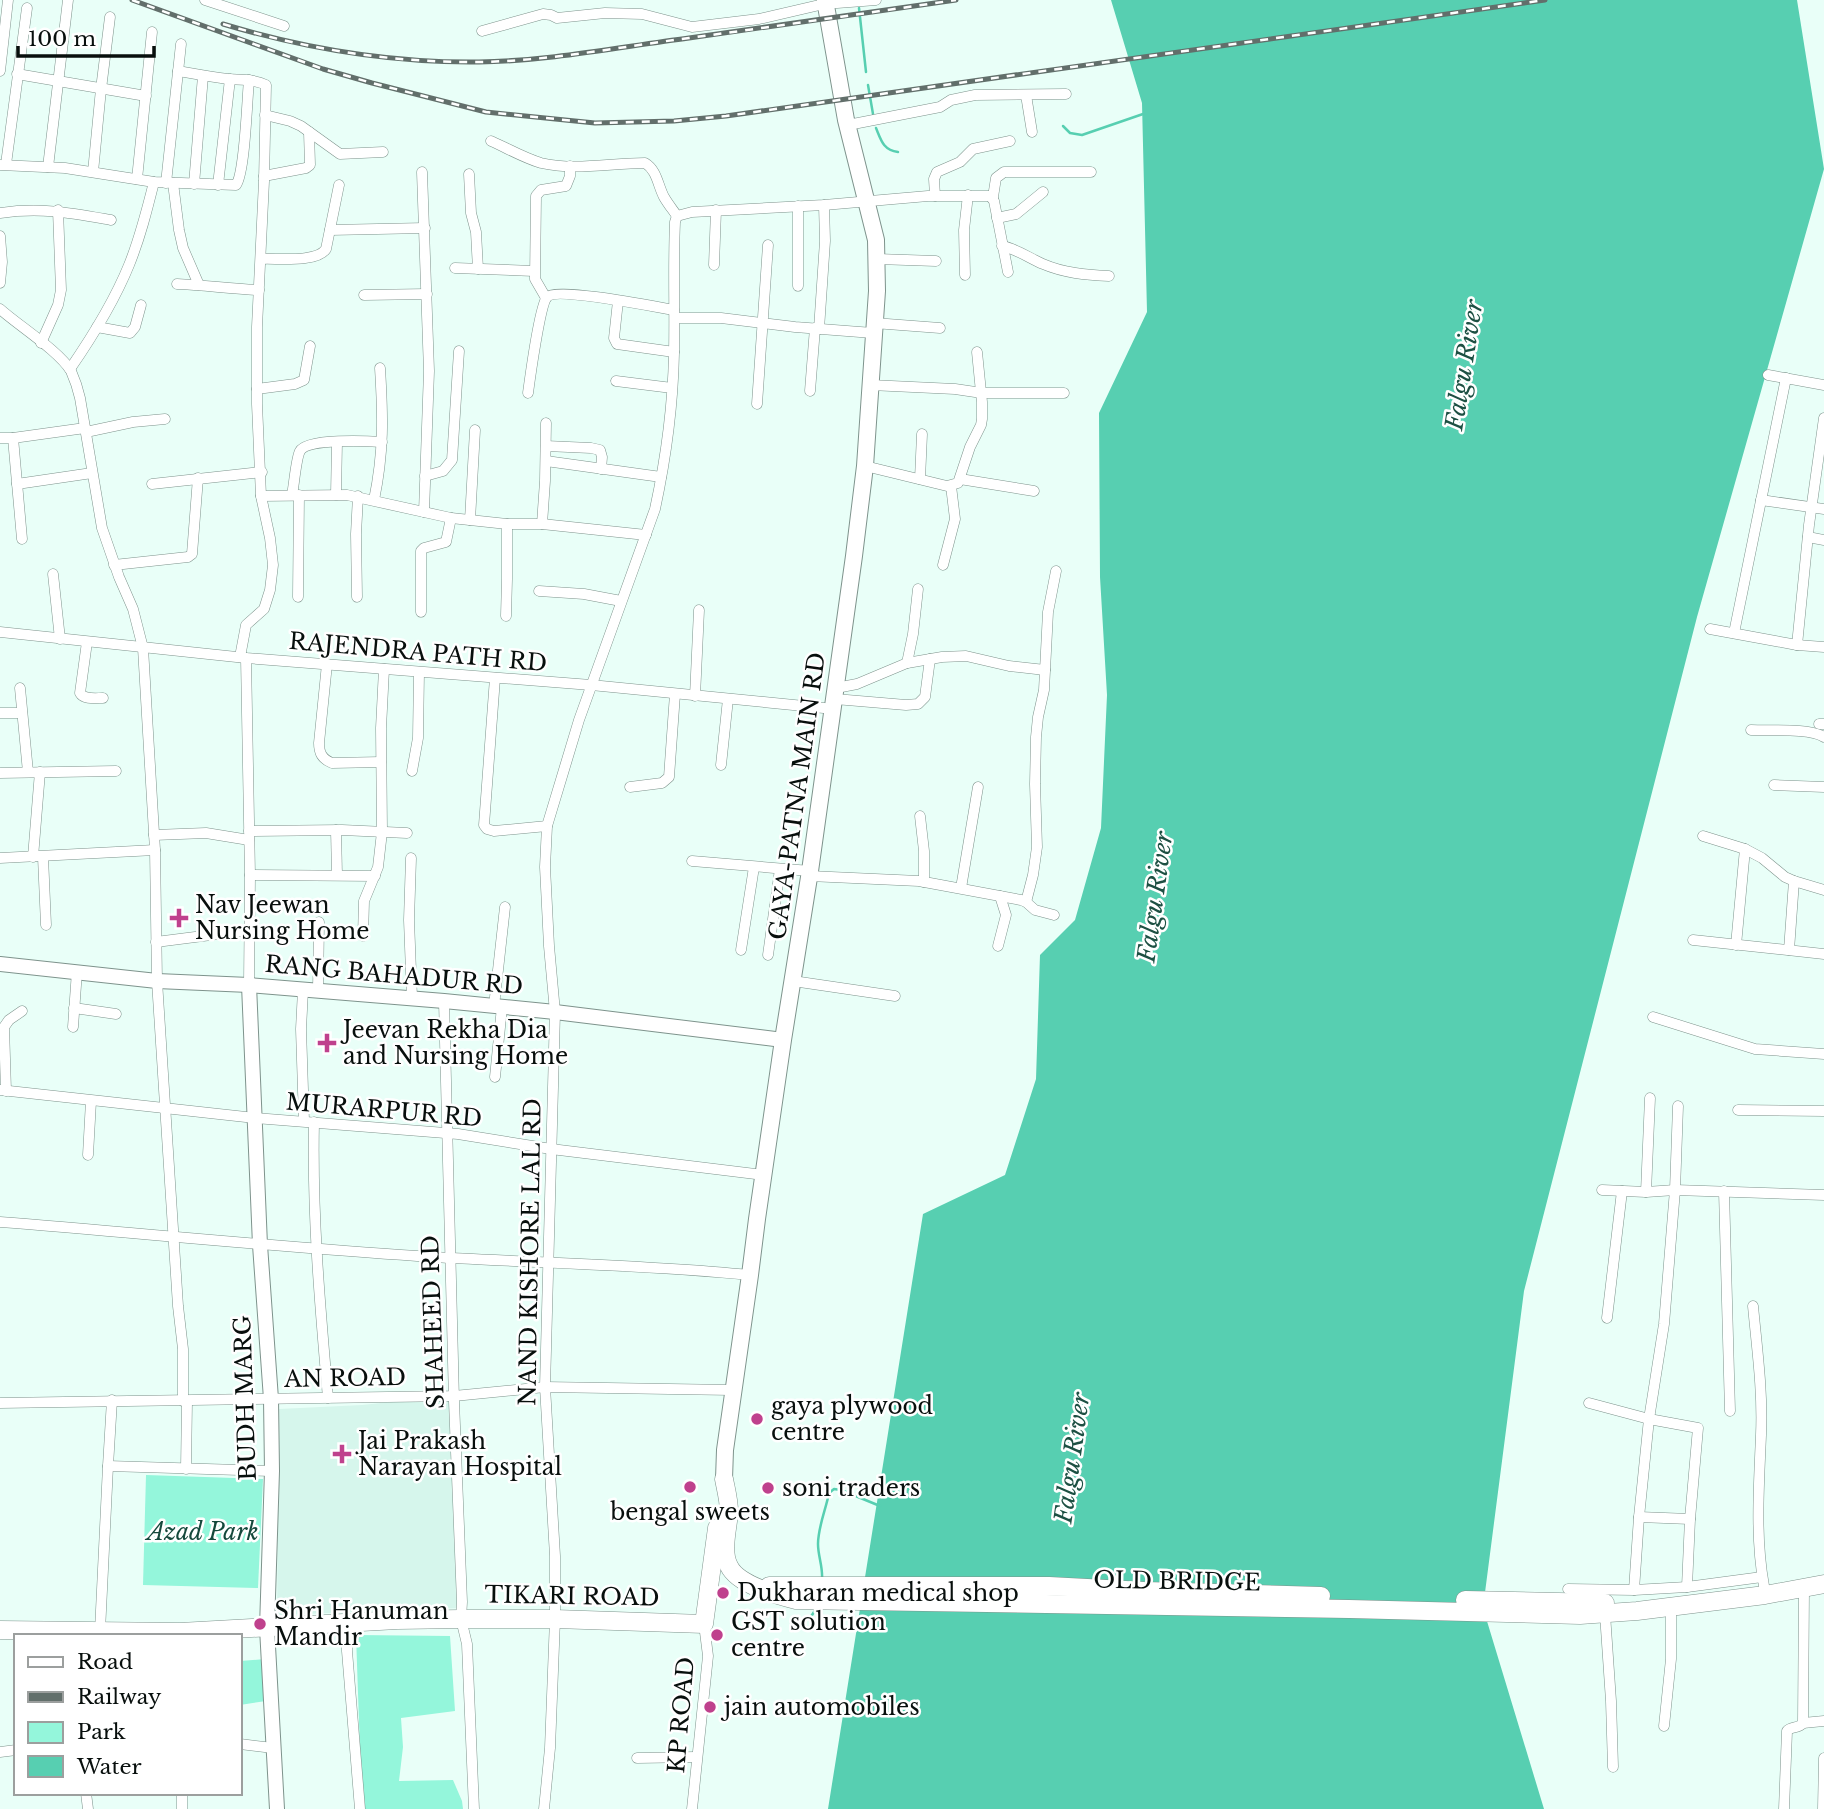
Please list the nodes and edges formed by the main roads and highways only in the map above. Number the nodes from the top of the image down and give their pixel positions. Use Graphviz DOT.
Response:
graph roads {
  1 [pos="825,6"];
  2 [pos="724,1479"];
  3 [pos="1824,1575"];
  4 [pos="1824,1584"];
  5 [pos="1555,1609"];
  6 [pos="0,1630"];
  7 [pos="74,1633"];
  8 [pos="179,1634"];
  1 -- 2 [label="main road, GAYA-PATNA MAIN RD"];
  2 -- 5 [label="highway, OLD BRIDGE"];
  2 -- 8 [label="highway, TIKARI ROAD"];
  3 -- 5 [label="highway"];
  4 -- 5 [label="highway"];
  6 -- 7 [label="highway, TIKARI ROAD"];
  7 -- 8 [label="highway, TIKARI ROAD"];
}
